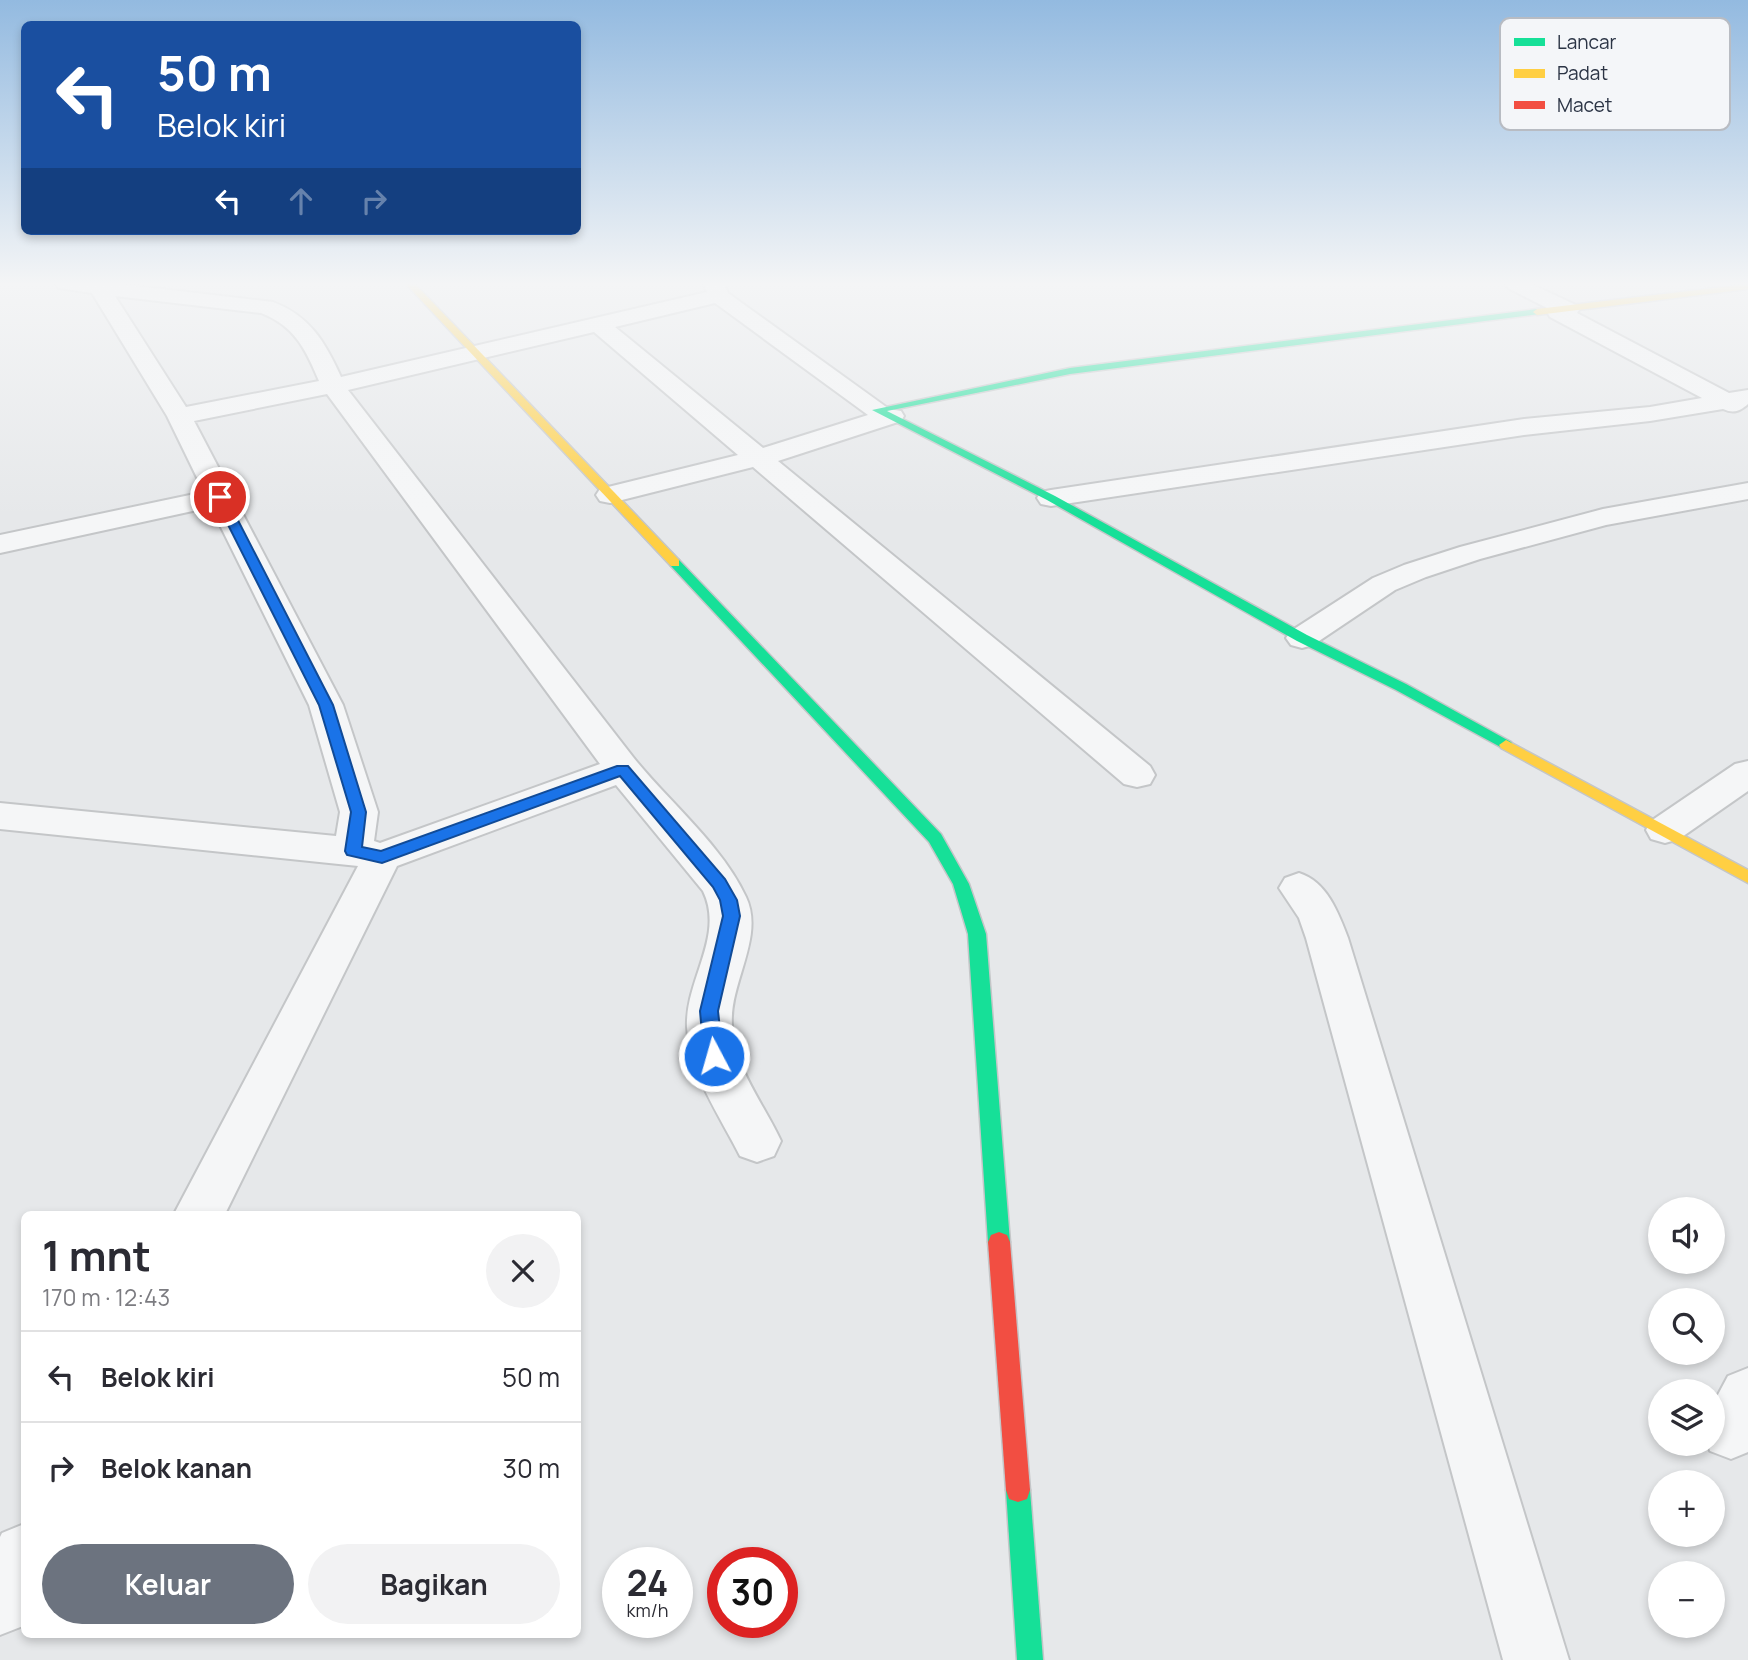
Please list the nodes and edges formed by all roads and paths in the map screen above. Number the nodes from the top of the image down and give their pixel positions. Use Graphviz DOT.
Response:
graph roads {
  1 [pos="145,361"];
  2 [pos="322,361"];
  3 [pos="436,361"];
  4 [pos="485,361"];
  5 [pos="643,361"];
  6 [pos="814,361"];
  7 [pos="1148,361"];
  8 [pos="1660,361"];
  9 [pos="333,386"];
  10 [pos="1741,404"];
  11 [pos="884,413"];
  12 [pos="179,416"];
  13 [pos="759,458"];
  14 [pos="1748,491"];
  15 [pos="610,495"];
  16 [pos="220,497"];
  17 [pos="1051,498"];
  18 [pos="0,544"];
  19 [pos="1302,638"];
  20 [pos="623,769"];
  21 [pos="1748,773"];
  22 [pos="1137,775"];
  23 [pos="0,816"];
  24 [pos="1665,830"];
  25 [pos="368,854"];
  26 [pos="1748,877"];
  27 [pos="1299,888"];
  28 [pos="757,1141"];
  29 [pos="200,1211"];
  30 [pos="21,1561"];
  31 [pos="0,1603"];
  32 [pos="1030,1660"];
  33 [pos="1536,1660"];
  1 -- 12 [label="street"];
  2 -- 9 [label="street"];
  3 -- 9 [label="street"];
  4 -- 15 [label="street"];
  5 -- 13 [label="street"];
  6 -- 11 [label="street"];
  7 -- 11 [label="street"];
  8 -- 10 [label="street"];
  9 -- 12 [label="street"];
  9 -- 20 [label="street"];
  10 -- 17 [label="street"];
  11 -- 13 [label="street"];
  11 -- 17 [label="street"];
  12 -- 16 [label="street"];
  13 -- 15 [label="street"];
  13 -- 22 [label="street"];
  14 -- 19 [label="street"];
  15 -- 32 [label="street"];
  16 -- 18 [label="street"];
  16 -- 25 [label="street"];
  17 -- 19 [label="street"];
  19 -- 24 [label="street"];
  20 -- 25 [label="street"];
  20 -- 28 [label="street"];
  21 -- 24 [label="street"];
  23 -- 25 [label="street"];
  24 -- 26 [label="street"];
  25 -- 29 [label="street"];
  27 -- 33 [label="street"];
  30 -- 31 [label="street"];
}
